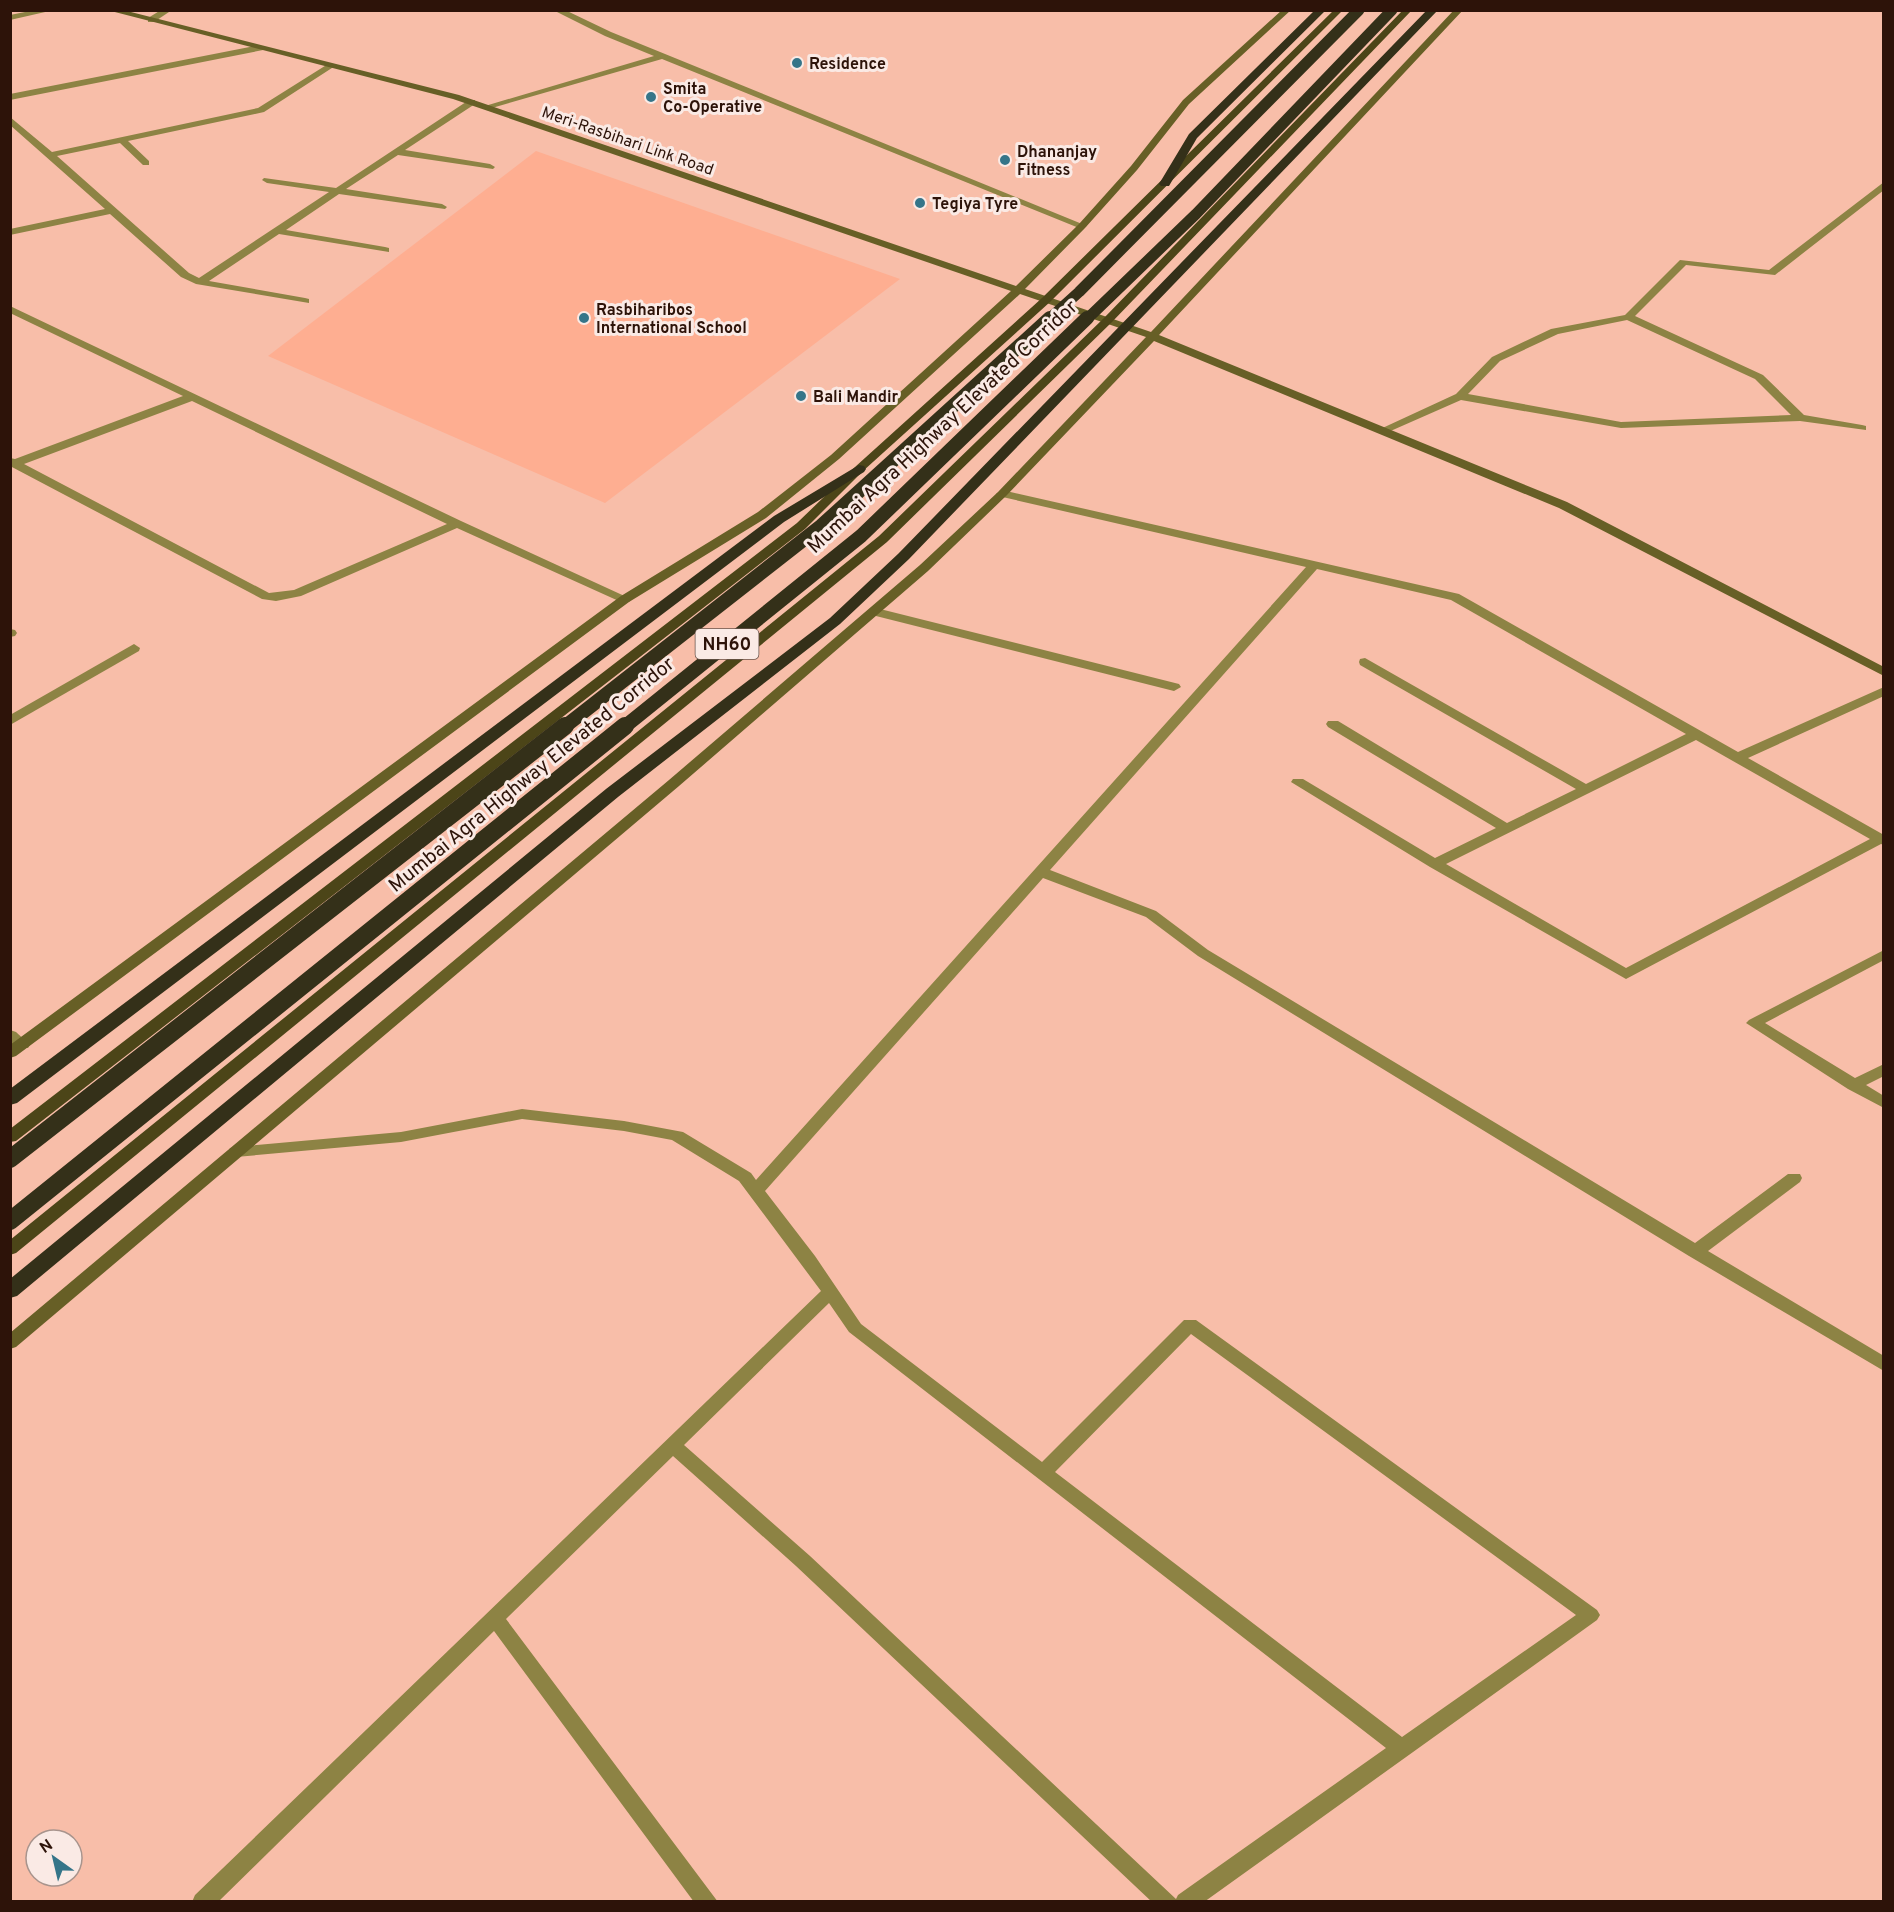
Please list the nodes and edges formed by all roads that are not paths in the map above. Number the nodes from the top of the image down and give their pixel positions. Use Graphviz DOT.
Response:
graph roads {
  1 [pos="50,10"];
  2 [pos="111,10"];
  3 [pos="168,10"];
  4 [pos="556,10"];
  5 [pos="1287,10"];
  6 [pos="1321,10"];
  7 [pos="1339,10"];
  8 [pos="1359,10"];
  9 [pos="1392,10"];
  10 [pos="1408,10"];
  11 [pos="1433,10"];
  12 [pos="1459,10"];
  13 [pos="10,18"];
  14 [pos="151,20"];
  15 [pos="260,48"];
  16 [pos="663,56"];
  17 [pos="331,66"];
  18 [pos="10,97"];
  19 [pos="472,102"];
  20 [pos="488,108"];
  21 [pos="10,120"];
  22 [pos="121,139"];
  23 [pos="397,152"];
  24 [pos="50,154"];
  25 [pos="146,163"];
  26 [pos="490,167"];
  27 [pos="267,180"];
  28 [pos="1165,184"];
  29 [pos="1884,185"];
  30 [pos="339,190"];
  31 [pos="442,207"];
  32 [pos="113,210"];
  33 [pos="1082,226"];
  34 [pos="277,231"];
  35 [pos="10,232"];
  36 [pos="385,250"];
  37 [pos="200,282"];
  38 [pos="1018,290"];
  39 [pos="1046,300"];
  40 [pos="305,301"];
  41 [pos="10,309"];
  42 [pos="1628,318"];
  43 [pos="1108,320"];
  44 [pos="1127,327"];
  45 [pos="1152,336"];
  46 [pos="1460,396"];
  47 [pos="191,397"];
  48 [pos="1800,418"];
  49 [pos="1862,428"];
  50 [pos="1382,431"];
  51 [pos="13,462"];
  52 [pos="859,469"];
  53 [pos="1002,494"];
  54 [pos="457,524"];
  55 [pos="1315,564"];
  56 [pos="625,599"];
  57 [pos="876,612"];
  58 [pos="134,648"];
  59 [pos="1365,662"];
  60 [pos="1884,672"];
  61 [pos="1174,687"];
  62 [pos="1884,691"];
  63 [pos="10,721"];
  64 [pos="1333,724"];
  65 [pos="1697,734"];
  66 [pos="1738,757"];
  67 [pos="1298,782"];
  68 [pos="1586,789"];
  69 [pos="1507,829"];
  70 [pos="1882,840"];
  71 [pos="1435,864"];
  72 [pos="1041,872"];
  73 [pos="1884,954"];
  74 [pos="14,1044"];
  75 [pos="1884,1068"];
  76 [pos="1854,1085"];
  77 [pos="10,1099"];
  78 [pos="1884,1103"];
  79 [pos="10,1137"];
  80 [pos="236,1152"];
  81 [pos="10,1159"];
  82 [pos="1794,1178"];
  83 [pos="756,1191"];
  84 [pos="10,1221"];
  85 [pos="10,1249"];
  86 [pos="1695,1252"];
  87 [pos="10,1291"];
  88 [pos="830,1292"];
  89 [pos="10,1343"];
  90 [pos="1884,1365"];
  91 [pos="672,1445"];
  92 [pos="1042,1472"];
  93 [pos="494,1617"];
  94 [pos="1402,1749"];
  95 [pos="203,1902"];
  96 [pos="707,1902"];
  97 [pos="1167,1902"];
  98 [pos="1186,1902"];
  1 -- 13 [label="street"];
  2 -- 14 [label="street, Meri-Rasbihari Link Road"];
  3 -- 14 [label="street"];
  4 -- 16 [label="street"];
  5 -- 33 [label="street"];
  6 -- 28 [label="highway"];
  7 -- 28 [label="main road"];
  8 -- 81 [label="highway, Mumbai Agra Highway Elevated Corridor / NH60, bridge"];
  9 -- 84 [label="highway, Mumbai Agra Highway Elevated Corridor / NH60, bridge"];
  10 -- 43 [label="main road"];
  11 -- 44 [label="highway"];
  12 -- 45 [label="street"];
  14 -- 15 [label="street, Meri-Rasbihari Link Road"];
  15 -- 17 [label="street, Meri-Rasbihari Link Road"];
  15 -- 18 [label="street"];
  16 -- 20 [label="street"];
  16 -- 33 [label="street"];
  17 -- 19 [label="street, Meri-Rasbihari Link Road"];
  17 -- 22 [label="street"];
  19 -- 20 [label="street, Meri-Rasbihari Link Road"];
  19 -- 23 [label="street"];
  20 -- 38 [label="street, Meri-Rasbihari Link Road"];
  21 -- 24 [label="street"];
  22 -- 24 [label="street"];
  22 -- 25 [label="street"];
  23 -- 26 [label="street"];
  23 -- 30 [label="street"];
  24 -- 32 [label="street"];
  27 -- 30 [label="street"];
  28 -- 39 [label="main road"];
  29 -- 42 [label="street"];
  30 -- 31 [label="street"];
  30 -- 34 [label="street"];
  32 -- 35 [label="street"];
  32 -- 37 [label="street"];
  33 -- 38 [label="street"];
  34 -- 36 [label="street"];
  34 -- 37 [label="street"];
  37 -- 40 [label="street"];
  38 -- 39 [label="street, Meri-Rasbihari Link Road"];
  38 -- 56 [label="street"];
  39 -- 43 [label="street, Meri-Rasbihari Link Road"];
  39 -- 52 [label="main road"];
  41 -- 47 [label="street"];
  42 -- 46 [label="street"];
  42 -- 48 [label="street"];
  43 -- 44 [label="street, Meri-Rasbihari Link Road"];
  43 -- 85 [label="main road"];
  44 -- 45 [label="street, Meri-Rasbihari Link Road"];
  44 -- 87 [label="highway"];
  45 -- 50 [label="street, Meri-Rasbihari Link Road"];
  45 -- 53 [label="street"];
  46 -- 48 [label="street"];
  46 -- 50 [label="street"];
  47 -- 51 [label="street"];
  47 -- 54 [label="street"];
  48 -- 49 [label="street"];
  50 -- 60 [label="street, Meri-Rasbihari Link Road"];
  51 -- 54 [label="street"];
  52 -- 77 [label="highway"];
  52 -- 79 [label="main road"];
  53 -- 55 [label="street"];
  53 -- 57 [label="street"];
  54 -- 56 [label="street"];
  55 -- 65 [label="street"];
  55 -- 72 [label="street"];
  56 -- 74 [label="street"];
  57 -- 61 [label="street"];
  57 -- 80 [label="street"];
  58 -- 63 [label="street"];
  59 -- 68 [label="street"];
  62 -- 66 [label="street"];
  64 -- 69 [label="street"];
  65 -- 66 [label="street"];
  65 -- 68 [label="street"];
  66 -- 70 [label="street"];
  67 -- 71 [label="street"];
  68 -- 69 [label="street"];
  69 -- 71 [label="street"];
  70 -- 71 [label="street"];
  72 -- 83 [label="street"];
  72 -- 86 [label="street"];
  73 -- 76 [label="street"];
  75 -- 76 [label="street"];
  76 -- 78 [label="street"];
  80 -- 83 [label="street"];
  80 -- 89 [label="street"];
  82 -- 86 [label="street"];
  83 -- 88 [label="street"];
  86 -- 90 [label="street"];
  88 -- 91 [label="street"];
  88 -- 92 [label="street"];
  91 -- 93 [label="street"];
  91 -- 97 [label="street"];
  92 -- 94 [label="street"];
  92 -- 94 [label="street"];
  93 -- 95 [label="street"];
  93 -- 96 [label="street"];
  94 -- 98 [label="street"];
}
